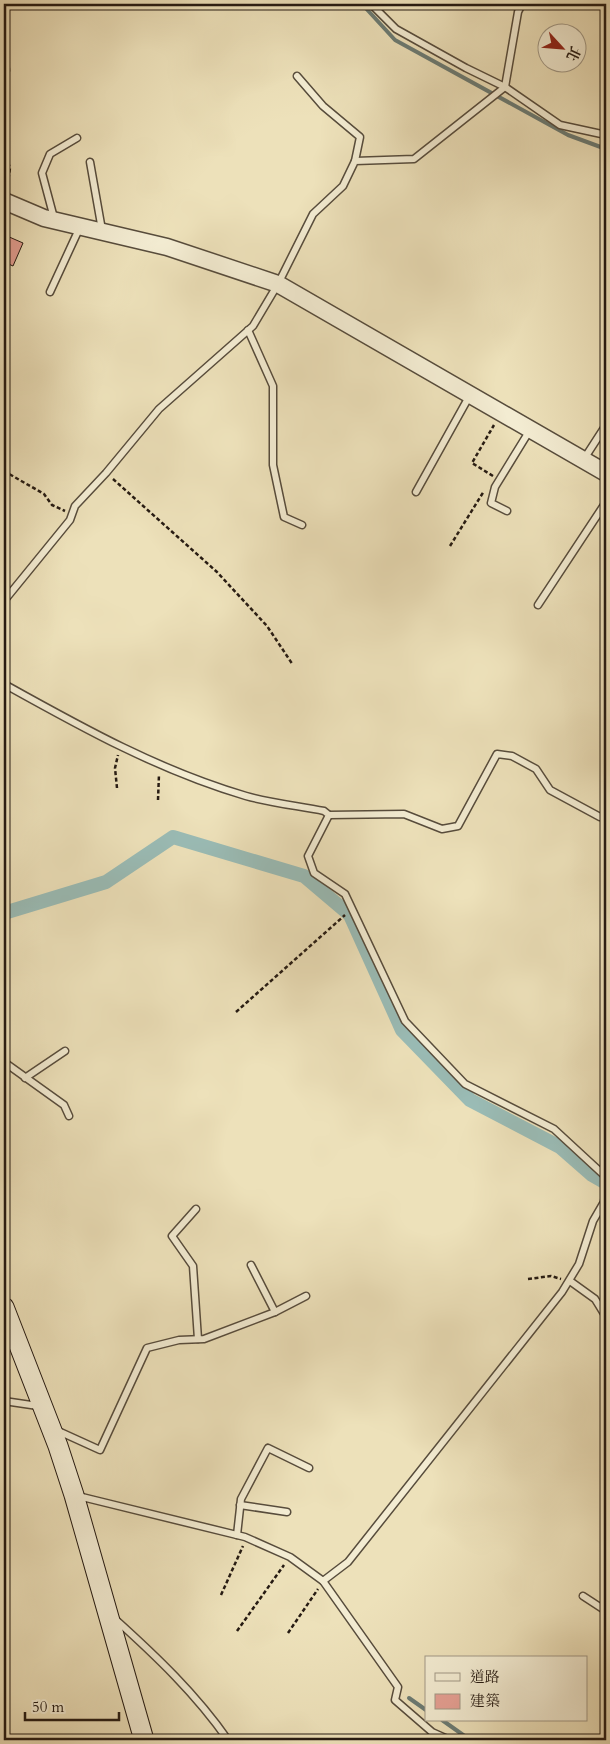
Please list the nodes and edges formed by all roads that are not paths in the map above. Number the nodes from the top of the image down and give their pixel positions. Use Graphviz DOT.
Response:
graph roads {
  1 [pos="371,4"];
  2 [pos="522,4"];
  3 [pos="297,76"];
  4 [pos="505,87"];
  5 [pos="606,135"];
  6 [pos="77,138"];
  7 [pos="355,161"];
  8 [pos="90,162"];
  9 [pos="5,196"];
  10 [pos="54,220"];
  11 [pos="81,227"];
  12 [pos="102,232"];
  13 [pos="278,284"];
  14 [pos="50,292"];
  15 [pos="248,330"];
  16 [pos="470,395"];
  17 [pos="606,424"];
  18 [pos="530,429"];
  19 [pos="583,460"];
  20 [pos="606,473"];
  21 [pos="416,492"];
  22 [pos="606,502"];
  23 [pos="508,511"];
  24 [pos="302,525"];
  25 [pos="4,601"];
  26 [pos="538,605"];
  27 [pos="4,684"];
  28 [pos="329,814"];
  29 [pos="606,818"];
  30 [pos="65,1051"];
  31 [pos="4,1062"];
  32 [pos="26,1078"];
  33 [pos="70,1116"];
  34 [pos="606,1177"];
  35 [pos="606,1189"];
  36 [pos="605,1202"];
  37 [pos="196,1209"];
  38 [pos="251,1265"];
  39 [pos="570,1281"];
  40 [pos="306,1296"];
  41 [pos="4,1307"];
  42 [pos="275,1312"];
  43 [pos="606,1317"];
  44 [pos="198,1339"];
  45 [pos="4,1401"];
  46 [pos="42,1407"];
  47 [pos="50,1428"];
  48 [pos="309,1468"];
  49 [pos="74,1495"];
  50 [pos="240,1505"];
  51 [pos="287,1512"];
  52 [pos="237,1535"];
  53 [pos="324,1581"];
  54 [pos="583,1596"];
  55 [pos="606,1611"];
  56 [pos="107,1612"];
  57 [pos="144,1740"];
  58 [pos="228,1740"];
  59 [pos="450,1740"];
  1 -- 4 [label="lane"];
  2 -- 4 [label="lane"];
  3 -- 7 [label="lane"];
  4 -- 5 [label="lane"];
  4 -- 7 [label="lane"];
  6 -- 10 [label="lane"];
  7 -- 13 [label="lane"];
  8 -- 12 [label="lane"];
  9 -- 10 [label="street"];
  10 -- 11 [label="street"];
  11 -- 12 [label="street"];
  11 -- 14 [label="lane"];
  12 -- 13 [label="street"];
  13 -- 15 [label="lane"];
  13 -- 16 [label="street"];
  15 -- 24 [label="lane"];
  15 -- 25 [label="lane"];
  16 -- 18 [label="street"];
  16 -- 21 [label="lane"];
  17 -- 19 [label="lane"];
  18 -- 19 [label="street"];
  18 -- 23 [label="lane"];
  19 -- 20 [label="street"];
  22 -- 26 [label="lane"];
  27 -- 28 [label="lane"];
  28 -- 29 [label="lane"];
  28 -- 34 [label="lane"];
  30 -- 32 [label="lane"];
  31 -- 32 [label="lane"];
  32 -- 33 [label="lane"];
  35 -- 36 [label="lane"];
  36 -- 39 [label="lane"];
  37 -- 44 [label="lane"];
  38 -- 42 [label="lane"];
  39 -- 43 [label="lane"];
  39 -- 53 [label="lane"];
  40 -- 42 [label="lane"];
  41 -- 46 [label="main road"];
  42 -- 44 [label="lane"];
  44 -- 47 [label="lane"];
  45 -- 46 [label="lane"];
  46 -- 47 [label="main road"];
  47 -- 49 [label="main road"];
  48 -- 50 [label="lane"];
  49 -- 52 [label="lane"];
  49 -- 56 [label="main road"];
  50 -- 51 [label="lane"];
  50 -- 52 [label="lane"];
  52 -- 53 [label="lane"];
  53 -- 59 [label="lane"];
  54 -- 55 [label="lane"];
  56 -- 57 [label="main road"];
  56 -- 58 [label="lane"];
}
